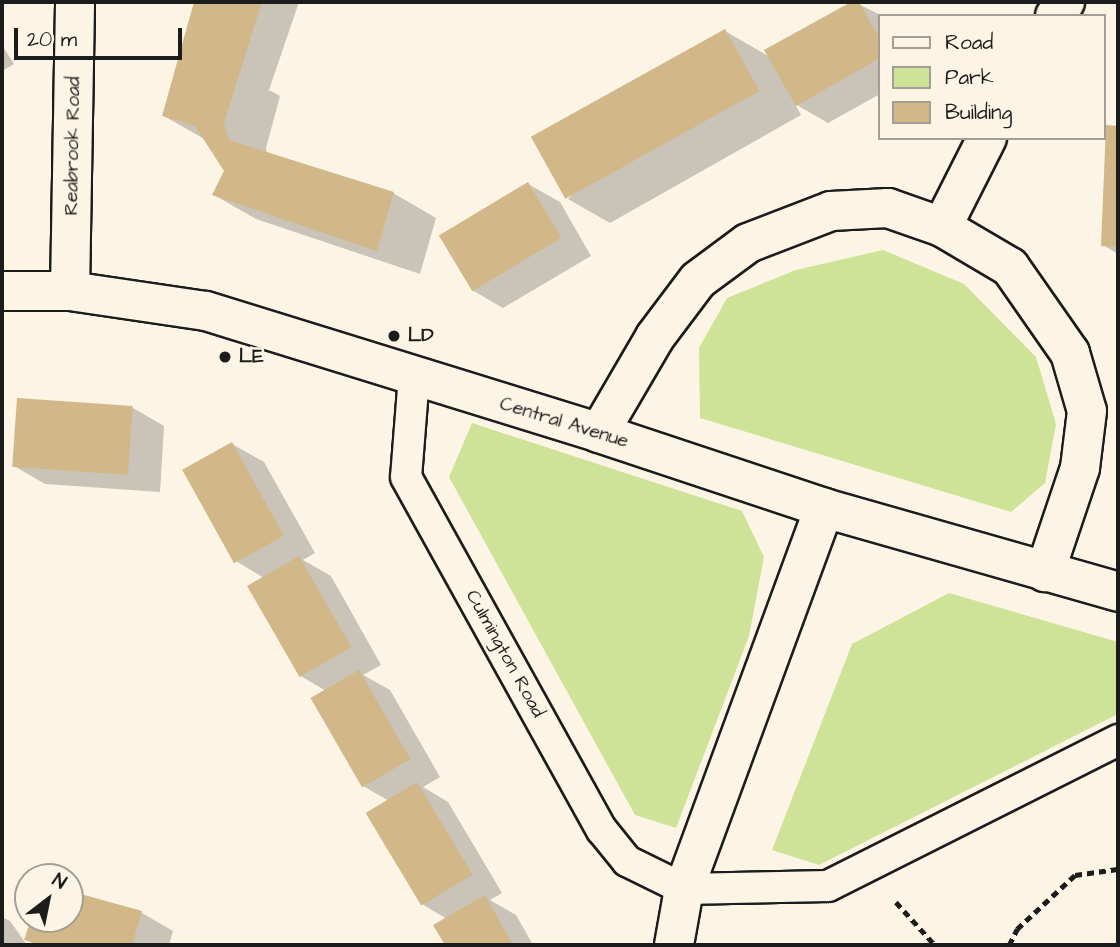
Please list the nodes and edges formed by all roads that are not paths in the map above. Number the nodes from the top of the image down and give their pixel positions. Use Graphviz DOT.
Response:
graph roads {
  1 [pos="75,2"];
  2 [pos="986,140"];
  3 [pos="942,227"];
  4 [pos="2,291"];
  5 [pos="70,291"];
  6 [pos="414,376"];
  7 [pos="599,433"];
  8 [pos="824,508"];
  9 [pos="1045,572"];
  10 [pos="1118,592"];
  11 [pos="1118,740"];
  12 [pos="684,889"];
  13 [pos="674,945"];
  1 -- 5 [label="street, Reabrook Road"];
  2 -- 3 [label="street"];
  3 -- 7 [label="street"];
  3 -- 9 [label="street"];
  4 -- 5 [label="street, Central Avenue"];
  5 -- 6 [label="street, Central Avenue"];
  6 -- 7 [label="street, Central Avenue"];
  6 -- 12 [label="lane, Culmington Road"];
  7 -- 8 [label="street, Central Avenue"];
  8 -- 9 [label="street, Central Avenue"];
  8 -- 12 [label="street"];
  9 -- 10 [label="street, Central Avenue"];
  11 -- 12 [label="lane, Culmington Road"];
  12 -- 13 [label="street"];
}
